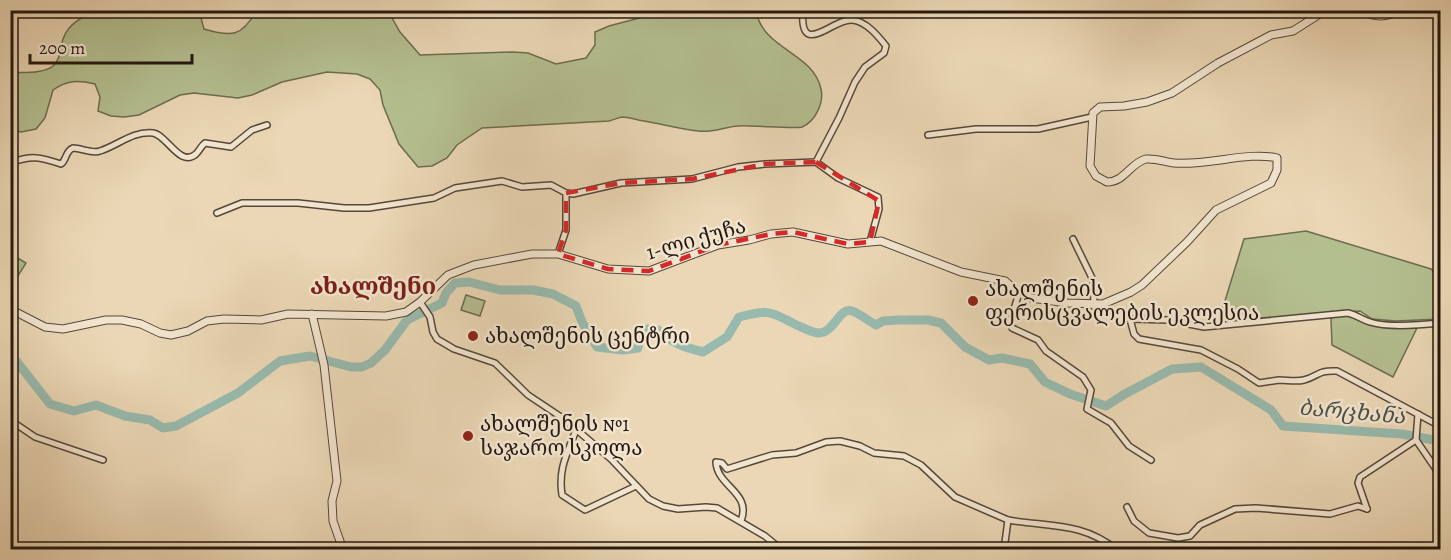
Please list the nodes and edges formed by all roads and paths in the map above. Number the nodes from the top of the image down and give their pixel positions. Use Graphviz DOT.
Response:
graph roads {
  1 [pos="579,10"];
  2 [pos="803,10"];
  3 [pos="1326,10"];
  4 [pos="1360,10"];
  5 [pos="1401,10"];
  6 [pos="549,14"];
  7 [pos="1092,117"];
  8 [pos="267,125"];
  9 [pos="928,135"];
  10 [pos="816,162"];
  11 [pos="10,163"];
  12 [pos="566,193"];
  13 [pos="217,213"];
  14 [pos="1073,239"];
  15 [pos="870,242"];
  16 [pos="558,254"];
  17 [pos="1020,293"];
  18 [pos="421,304"];
  19 [pos="1092,304"];
  20 [pos="10,309"];
  21 [pos="312,314"];
  22 [pos="1130,319"];
  23 [pos="1440,323"];
  24 [pos="1418,414"];
  25 [pos="10,420"];
  26 [pos="1440,426"];
  27 [pos="576,430"];
  28 [pos="1416,440"];
  29 [pos="103,460"];
  30 [pos="1151,460"];
  31 [pos="1440,475"];
  32 [pos="636,486"];
  33 [pos="1127,507"];
  34 [pos="1008,520"];
  35 [pos="741,521"];
  36 [pos="343,549"];
  37 [pos="782,549"];
  38 [pos="1004,549"];
  39 [pos="1117,549"];
  1 -- 6 [label="street"];
  2 -- 10 [label="street"];
  3 -- 7 [label="street"];
  4 -- 5 [label="street"];
  7 -- 9 [label="street"];
  7 -- 19 [label="street, 1-ლი ქუჩა"];
  8 -- 11 [label="street"];
  10 -- 12 [label="street"];
  10 -- 15 [label="street"];
  12 -- 13 [label="street"];
  12 -- 16 [label="street"];
  14 -- 19 [label="street"];
  15 -- 16 [label="street, 1-ლი ქუჩა"];
  15 -- 17 [label="street, 1-ლი ქუჩა"];
  16 -- 18 [label="street, 1-ლი ქუჩა"];
  17 -- 19 [label="street, 1-ლი ქუჩა"];
  17 -- 30 [label="street"];
  18 -- 21 [label="street, 1-ლი ქუჩა"];
  18 -- 27 [label="street"];
  19 -- 22 [label="street"];
  20 -- 21 [label="street, 1-ლი ქუჩა"];
  21 -- 36 [label="street"];
  22 -- 23 [label="street"];
  22 -- 24 [label="street"];
  24 -- 26 [label="street"];
  24 -- 28 [label="street"];
  25 -- 29 [label="street"];
  27 -- 32 [label="street"];
  27 -- 32 [label="street"];
  28 -- 31 [label="street"];
  28 -- 33 [label="street"];
  32 -- 35 [label="street"];
  34 -- 35 [label="street"];
  34 -- 38 [label="street"];
  34 -- 39 [label="street"];
  35 -- 37 [label="street"];
}
